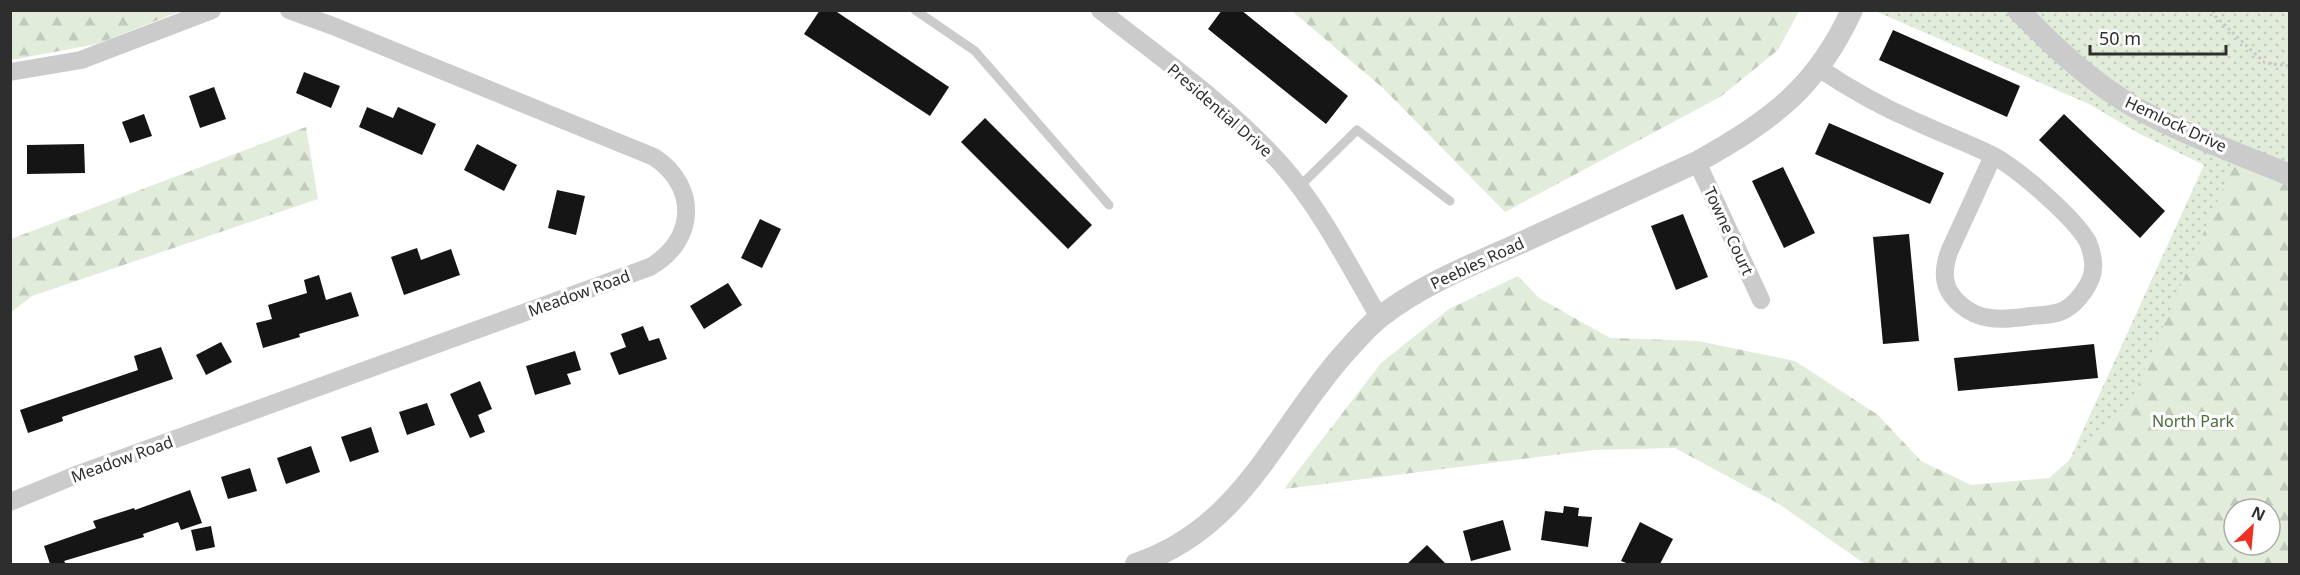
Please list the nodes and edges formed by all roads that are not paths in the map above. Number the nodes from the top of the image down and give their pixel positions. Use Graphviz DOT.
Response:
graph roads {
  1 [pos="212,10"];
  2 [pos="290,10"];
  3 [pos="915,10"];
  4 [pos="1100,10"];
  5 [pos="1852,10"];
  6 [pos="2018,10"];
  7 [pos="1819,68"];
  8 [pos="10,72"];
  9 [pos="1993,156"];
  10 [pos="1697,162"];
  11 [pos="2289,175"];
  12 [pos="1299,187"];
  13 [pos="1450,201"];
  14 [pos="1109,204"];
  15 [pos="1761,300"];
  16 [pos="1379,317"];
  17 [pos="10,502"];
  18 [pos="1136,564"];
  1 -- 8 [label="street"];
  2 -- 17 [label="street, Meadow Road"];
  3 -- 14 [label="lane"];
  4 -- 12 [label="street, Presidential Drive"];
  5 -- 7 [label="street, Peebles Road"];
  6 -- 11 [label="street, Hemlock Drive"];
  7 -- 9 [label="street"];
  7 -- 10 [label="street, Peebles Road"];
  9 -- 9 [label="street"];
  10 -- 15 [label="street, Towne Court"];
  10 -- 16 [label="street, Peebles Road"];
  12 -- 13 [label="lane"];
  12 -- 16 [label="street, Presidential Drive"];
  16 -- 18 [label="street, Peebles Road"];
}
